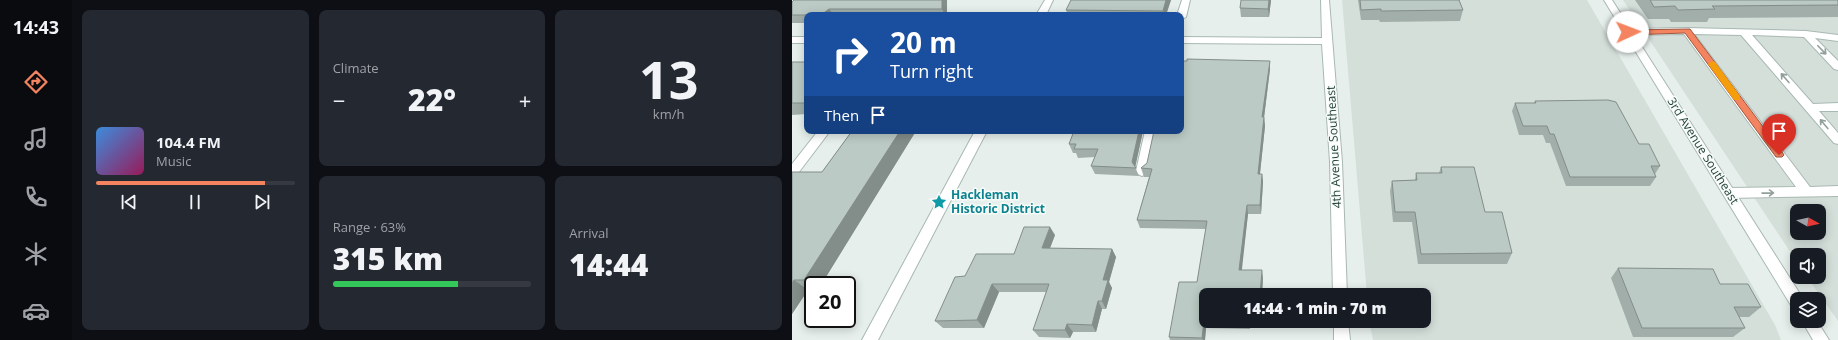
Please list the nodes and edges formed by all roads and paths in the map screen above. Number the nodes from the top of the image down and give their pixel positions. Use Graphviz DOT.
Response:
graph roads {
  1 [pos="1049,0"];
  2 [pos="1186,0"];
  3 [pos="1325,0"];
  4 [pos="1608,0"];
  5 [pos="1043,12"];
  6 [pos="1182,12"];
  7 [pos="1688,31"];
  8 [pos="1628,32"];
  9 [pos="1744,32"];
  10 [pos="1806,34"];
  11 [pos="1838,38"];
  12 [pos="792,40"];
  13 [pos="804,40"];
  14 [pos="1184,40"];
  15 [pos="1326,41"];
  16 [pos="1838,67"];
  17 [pos="1838,107"];
  18 [pos="1811,108"];
  19 [pos="822,134"];
  20 [pos="978,134"];
  21 [pos="1150,134"];
  22 [pos="1838,140"];
  23 [pos="1142,171"];
  24 [pos="792,173"];
  25 [pos="1838,191"];
  26 [pos="1807,192"];
  27 [pos="1729,193"];
  28 [pos="1340,288"];
  29 [pos="1791,292"];
  30 [pos="1341,328"];
  31 [pos="1813,328"];
  32 [pos="870,340"];
  33 [pos="1342,340"];
  34 [pos="1821,340"];
  1 -- 5 [label="street"];
  2 -- 6 [label="street"];
  3 -- 15 [label="street, 4th Avenue Southeast"];
  4 -- 8 [label="street, 3rd Avenue Southeast"];
  7 -- 8 [label="street"];
  7 -- 9 [label="street"];
  7 -- 26 [label="street"];
  8 -- 27 [label="street, 3rd Avenue Southeast"];
  9 -- 10 [label="street"];
  18 -- 9 [label="street, one-way"];
  10 -- 11 [label="street"];
  10 -- 16 [label="street, one-way"];
  12 -- 13 [label="street"];
  14 -- 15 [label="street"];
  15 -- 28 [label="street, 4th Avenue Southeast"];
  17 -- 18 [label="street"];
  22 -- 18 [label="street, one-way"];
  19 -- 24 [label="street"];
  20 -- 32 [label="street"];
  21 -- 23 [label="street"];
  25 -- 26 [label="street"];
  27 -- 26 [label="street, one-way"];
  27 -- 29 [label="street, 3rd Avenue Southeast"];
  30 -- 33 [label="street"];
  31 -- 34 [label="street"];
}
